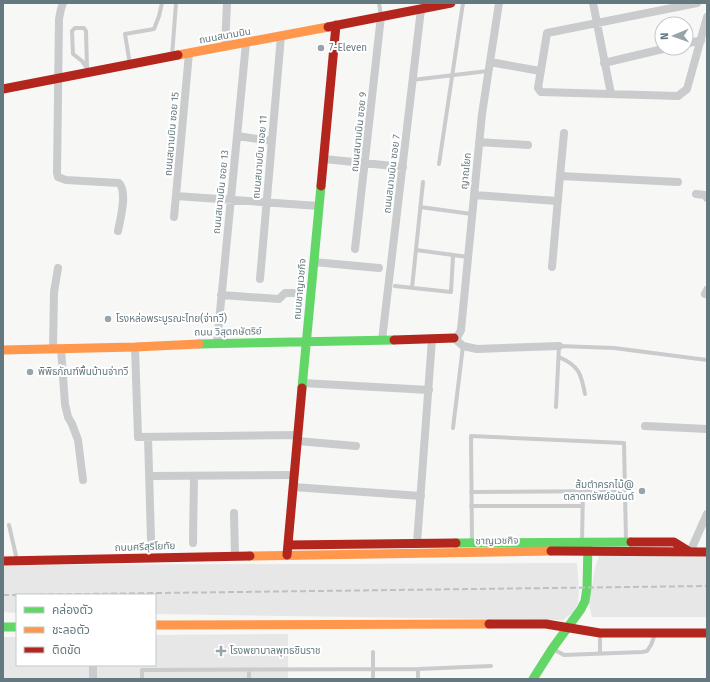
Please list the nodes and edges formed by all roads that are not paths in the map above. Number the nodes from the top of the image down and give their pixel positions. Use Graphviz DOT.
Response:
graph roads {
  1 [pos="63,3"];
  2 [pos="162,3"];
  3 [pos="176,3"];
  4 [pos="228,3"];
  5 [pos="380,3"];
  6 [pos="451,3"];
  7 [pos="462,3"];
  8 [pos="499,3"];
  9 [pos="593,3"];
  10 [pos="697,3"];
  11 [pos="421,9"];
  12 [pos="381,16"];
  13 [pos="707,17"];
  14 [pos="596,24"];
  15 [pos="336,25"];
  16 [pos="281,36"];
  17 [pos="701,40"];
  18 [pos="694,42"];
  19 [pos="246,43"];
  20 [pos="225,47"];
  21 [pos="654,51"];
  22 [pos="189,53"];
  23 [pos="172,56"];
  24 [pos="604,63"];
  25 [pos="130,65"];
  26 [pos="489,67"];
  27 [pos="87,71"];
  28 [pos="540,71"];
  29 [pos="452,76"];
  30 [pos="58,80"];
  31 [pos="412,80"];
  32 [pos="3,89"];
  33 [pos="611,94"];
  34 [pos="564,133"];
  35 [pos="237,136"];
  36 [pos="272,141"];
  37 [pos="479,142"];
  38 [pos="528,145"];
  39 [pos="324,159"];
  40 [pos="365,164"];
  41 [pos="438,164"];
  42 [pos="402,167"];
  43 [pos="560,176"];
  44 [pos="423,182"];
  45 [pos="678,182"];
  46 [pos="696,194"];
  47 [pos="474,195"];
  48 [pos="176,196"];
  49 [pos="707,198"];
  50 [pos="230,200"];
  51 [pos="558,201"];
  52 [pos="266,202"];
  53 [pos="319,206"];
  54 [pos="420,207"];
  55 [pos="472,214"];
  56 [pos="174,217"];
  57 [pos="118,232"];
  58 [pos="355,249"];
  59 [pos="416,250"];
  60 [pos="454,256"];
  61 [pos="468,257"];
  62 [pos="314,262"];
  63 [pos="552,267"];
  64 [pos="58,268"];
  65 [pos="379,268"];
  66 [pos="260,278"];
  67 [pos="395,286"];
  68 [pos="412,288"];
  69 [pos="299,293"];
  70 [pos="221,295"];
  71 [pos="454,338"];
  72 [pos="432,339"];
  73 [pos="382,340"];
  74 [pos="306,342"];
  75 [pos="217,343"];
  76 [pos="463,346"];
  77 [pos="559,346"];
  78 [pos="135,347"];
  79 [pos="57,349"];
  80 [pos="3,350"];
  81 [pos="559,357"];
  82 [pos="707,360"];
  83 [pos="303,383"];
  84 [pos="429,390"];
  85 [pos="585,394"];
  86 [pos="556,407"];
  87 [pos="645,426"];
  88 [pos="453,428"];
  89 [pos="707,429"];
  90 [pos="148,437"];
  91 [pos="298,438"];
  92 [pos="356,446"];
  93 [pos="294,475"];
  94 [pos="149,476"];
  95 [pos="194,476"];
  96 [pos="83,480"];
  97 [pos="293,487"];
  98 [pos="583,490"];
  99 [pos="626,491"];
  100 [pos="471,492"];
  101 [pos="421,496"];
  102 [pos="471,506"];
  103 [pos="582,506"];
  104 [pos="234,513"];
  105 [pos="707,514"];
  106 [pos="9,525"];
  107 [pos="151,539"];
  108 [pos="626,542"];
  109 [pos="417,543"];
  110 [pos="472,543"];
  111 [pos="193,544"];
  112 [pos="288,545"];
  113 [pos="586,545"];
  114 [pos="690,552"];
  115 [pos="707,552"];
  116 [pos="287,555"];
  117 [pos="235,556"];
  118 [pos="3,561"];
  119 [pos="17,561"];
  120 [pos="156,625"];
  121 [pos="3,627"];
  122 [pos="16,627"];
  123 [pos="568,627"];
  124 [pos="600,633"];
  125 [pos="656,633"];
  126 [pos="707,633"];
  127 [pos="552,649"];
  128 [pos="373,652"];
  129 [pos="600,653"];
  130 [pos="93,666"];
  131 [pos="491,666"];
  132 [pos="373,668"];
  133 [pos="418,669"];
  134 [pos="249,670"];
  135 [pos="93,679"];
  136 [pos="142,679"];
  137 [pos="249,679"];
  138 [pos="373,679"];
  139 [pos="418,679"];
  140 [pos="532,679"];
  1 -- 30 [label="street"];
  2 -- 25 [label="lane"];
  3 -- 23 [label="lane"];
  4 -- 20 [label="street"];
  5 -- 12 [label="lane"];
  6 -- 11 [label="street, ถนนสนามบิน"];
  7 -- 29 [label="lane"];
  8 -- 26 [label="street, ญาณโยก"];
  9 -- 14 [label="street"];
  10 -- 14 [label="street"];
  11 -- 12 [label="street, ถนนสนามบิน"];
  11 -- 31 [label="street, ถนนสนามบิน ซอย 7"];
  12 -- 15 [label="street, ถนนสนามบิน"];
  12 -- 40 [label="street, ถนนสนามบิน ซอย 9"];
  13 -- 17 [label="street"];
  14 -- 24 [label="street"];
  14 -- 28 [label="street"];
  15 -- 16 [label="street, ถนนสนามบิน"];
  15 -- 39 [label="street, ถนนชาญเวชกิจ"];
  16 -- 19 [label="street, ถนนสนามบิน"];
  16 -- 36 [label="street, ถนนสนามบิน ซอย 11"];
  17 -- 18 [label="street"];
  17 -- 33 [label="street"];
  19 -- 20 [label="street, ถนนสนามบิน"];
  19 -- 35 [label="street, ถนนสนามบิน ซอย 13"];
  20 -- 22 [label="street, ถนนสนามบิน"];
  21 -- 24 [label="street"];
  22 -- 23 [label="street, ถนนสนามบิน"];
  22 -- 48 [label="street, ถนนสนามบิน ซอย 15"];
  23 -- 25 [label="street, ถนนสนามบิน"];
  24 -- 33 [label="street"];
  25 -- 27 [label="street, ถนนสนามบิน"];
  26 -- 28 [label="street"];
  26 -- 29 [label="lane"];
  26 -- 37 [label="street, ญาณโยก"];
  27 -- 27 [label="lane"];
  27 -- 30 [label="street, ถนนสนามบิน"];
  28 -- 33 [label="street"];
  29 -- 31 [label="lane"];
  29 -- 41 [label="lane"];
  30 -- 32 [label="street, ถนนสนามบิน"];
  30 -- 57 [label="street"];
  31 -- 42 [label="street, ถนนสนามบิน ซอย 7"];
  34 -- 43 [label="street"];
  35 -- 36 [label="street"];
  35 -- 50 [label="street, ถนนสนามบิน ซอย 13"];
  36 -- 52 [label="street, ถนนสนามบิน ซอย 11"];
  37 -- 38 [label="street"];
  37 -- 47 [label="street, ญาณโยก"];
  39 -- 40 [label="street"];
  39 -- 53 [label="street, ถนนชาญเวชกิจ"];
  40 -- 42 [label="street"];
  40 -- 58 [label="street, ถนนสนามบิน ซอย 9"];
  42 -- 73 [label="street, ถนนสนามบิน ซอย 7"];
  43 -- 45 [label="street"];
  43 -- 51 [label="street"];
  44 -- 54 [label="lane"];
  46 -- 49 [label="street"];
  47 -- 51 [label="street"];
  47 -- 55 [label="street, ญาณโยก"];
  48 -- 50 [label="street"];
  48 -- 56 [label="street, ถนนสนามบิน ซอย 15"];
  50 -- 52 [label="street"];
  50 -- 70 [label="street, ถนนสนามบิน ซอย 13"];
  51 -- 63 [label="street"];
  52 -- 53 [label="street"];
  52 -- 66 [label="street, ถนนสนามบิน ซอย 11"];
  53 -- 62 [label="street, ถนนชาญเวชกิจ"];
  54 -- 55 [label="lane"];
  54 -- 59 [label="lane"];
  55 -- 61 [label="street, ญาณโยก"];
  59 -- 60 [label="lane"];
  59 -- 68 [label="lane"];
  60 -- 61 [label="lane"];
  60 -- 68 [label="lane"];
  61 -- 71 [label="street, ญาณโยก"];
  62 -- 65 [label="street"];
  62 -- 74 [label="street, ถนนชาญเวชกิจ"];
  64 -- 79 [label="street"];
  67 -- 68 [label="lane"];
  69 -- 70 [label="street"];
  70 -- 75 [label="street, ถนนสนามบิน ซอย 13"];
  71 -- 72 [label="street, ถนน วิสุตกษัตริย์"];
  71 -- 76 [label="street"];
  72 -- 73 [label="street, ถนน วิสุตกษัตริย์"];
  72 -- 84 [label="street"];
  73 -- 74 [label="street, ถนน วิสุตกษัตริย์"];
  74 -- 75 [label="street, ถนน วิสุตกษัตริย์"];
  74 -- 83 [label="street, ถนนชาญเวชกิจ"];
  75 -- 78 [label="street, ถนน วิสุตกษัตริย์"];
  76 -- 77 [label="street"];
  76 -- 88 [label="lane"];
  77 -- 81 [label="lane"];
  77 -- 82 [label="lane"];
  78 -- 79 [label="street, ถนน วิสุตกษัตริย์"];
  78 -- 90 [label="street"];
  79 -- 80 [label="street, ถนน วิสุตกษัตริย์"];
  79 -- 96 [label="street"];
  81 -- 85 [label="lane"];
  81 -- 86 [label="lane"];
  83 -- 84 [label="street"];
  83 -- 91 [label="street, ถนนชาญเวชกิจ"];
  84 -- 101 [label="street"];
  87 -- 89 [label="street"];
  90 -- 91 [label="street"];
  90 -- 94 [label="street"];
  91 -- 92 [label="street"];
  91 -- 93 [label="street, ถนนชาญเวชกิจ"];
  93 -- 95 [label="street"];
  93 -- 97 [label="street, ถนนชาญเวชกิจ"];
  94 -- 95 [label="street"];
  94 -- 107 [label="street"];
  95 -- 111 [label="street"];
  97 -- 101 [label="street"];
  97 -- 112 [label="street, ถนนชาญเวชกิจ"];
  98 -- 99 [label="lane"];
  98 -- 100 [label="lane"];
  98 -- 103 [label="lane"];
  99 -- 100 [label="lane"];
  99 -- 108 [label="lane"];
  100 -- 102 [label="lane"];
  101 -- 109 [label="street"];
  102 -- 103 [label="lane"];
  102 -- 110 [label="lane"];
  103 -- 113 [label="lane"];
  104 -- 117 [label="street"];
  105 -- 114 [label="street"];
  106 -- 119 [label="lane"];
  108 -- 113 [label="street"];
  108 -- 114 [label="street"];
  109 -- 110 [label="street"];
  109 -- 112 [label="street"];
  110 -- 113 [label="street"];
  112 -- 116 [label="street, ถนนชาญเวชกิจ"];
  113 -- 114 [label="street, ชาญเวชกิจ"];
  113 -- 116 [label="street, ชาญเวชกิจ"];
  113 -- 123 [label="street"];
  114 -- 115 [label="street, ชาญเวชกิจ"];
  116 -- 117 [label="street, ถนนศรีสุริโยทัย"];
  117 -- 119 [label="street, ถนนศรีสุริโยทัย"];
  118 -- 119 [label="street, ถนนศรีสุริโยทัย"];
  120 -- 123 [label="street"];
  121 -- 122 [label="street"];
  123 -- 124 [label="street"];
  123 -- 127 [label="street"];
  124 -- 125 [label="street"];
  124 -- 129 [label="lane"];
  125 -- 126 [label="street"];
  125 -- 129 [label="lane"];
  127 -- 129 [label="lane"];
  127 -- 140 [label="street"];
  128 -- 132 [label="lane"];
  130 -- 135 [label="street"];
  131 -- 133 [label="lane"];
  132 -- 133 [label="lane"];
  132 -- 134 [label="lane"];
  132 -- 138 [label="lane"];
  133 -- 139 [label="lane"];
  134 -- 136 [label="lane"];
  134 -- 137 [label="lane"];
}
